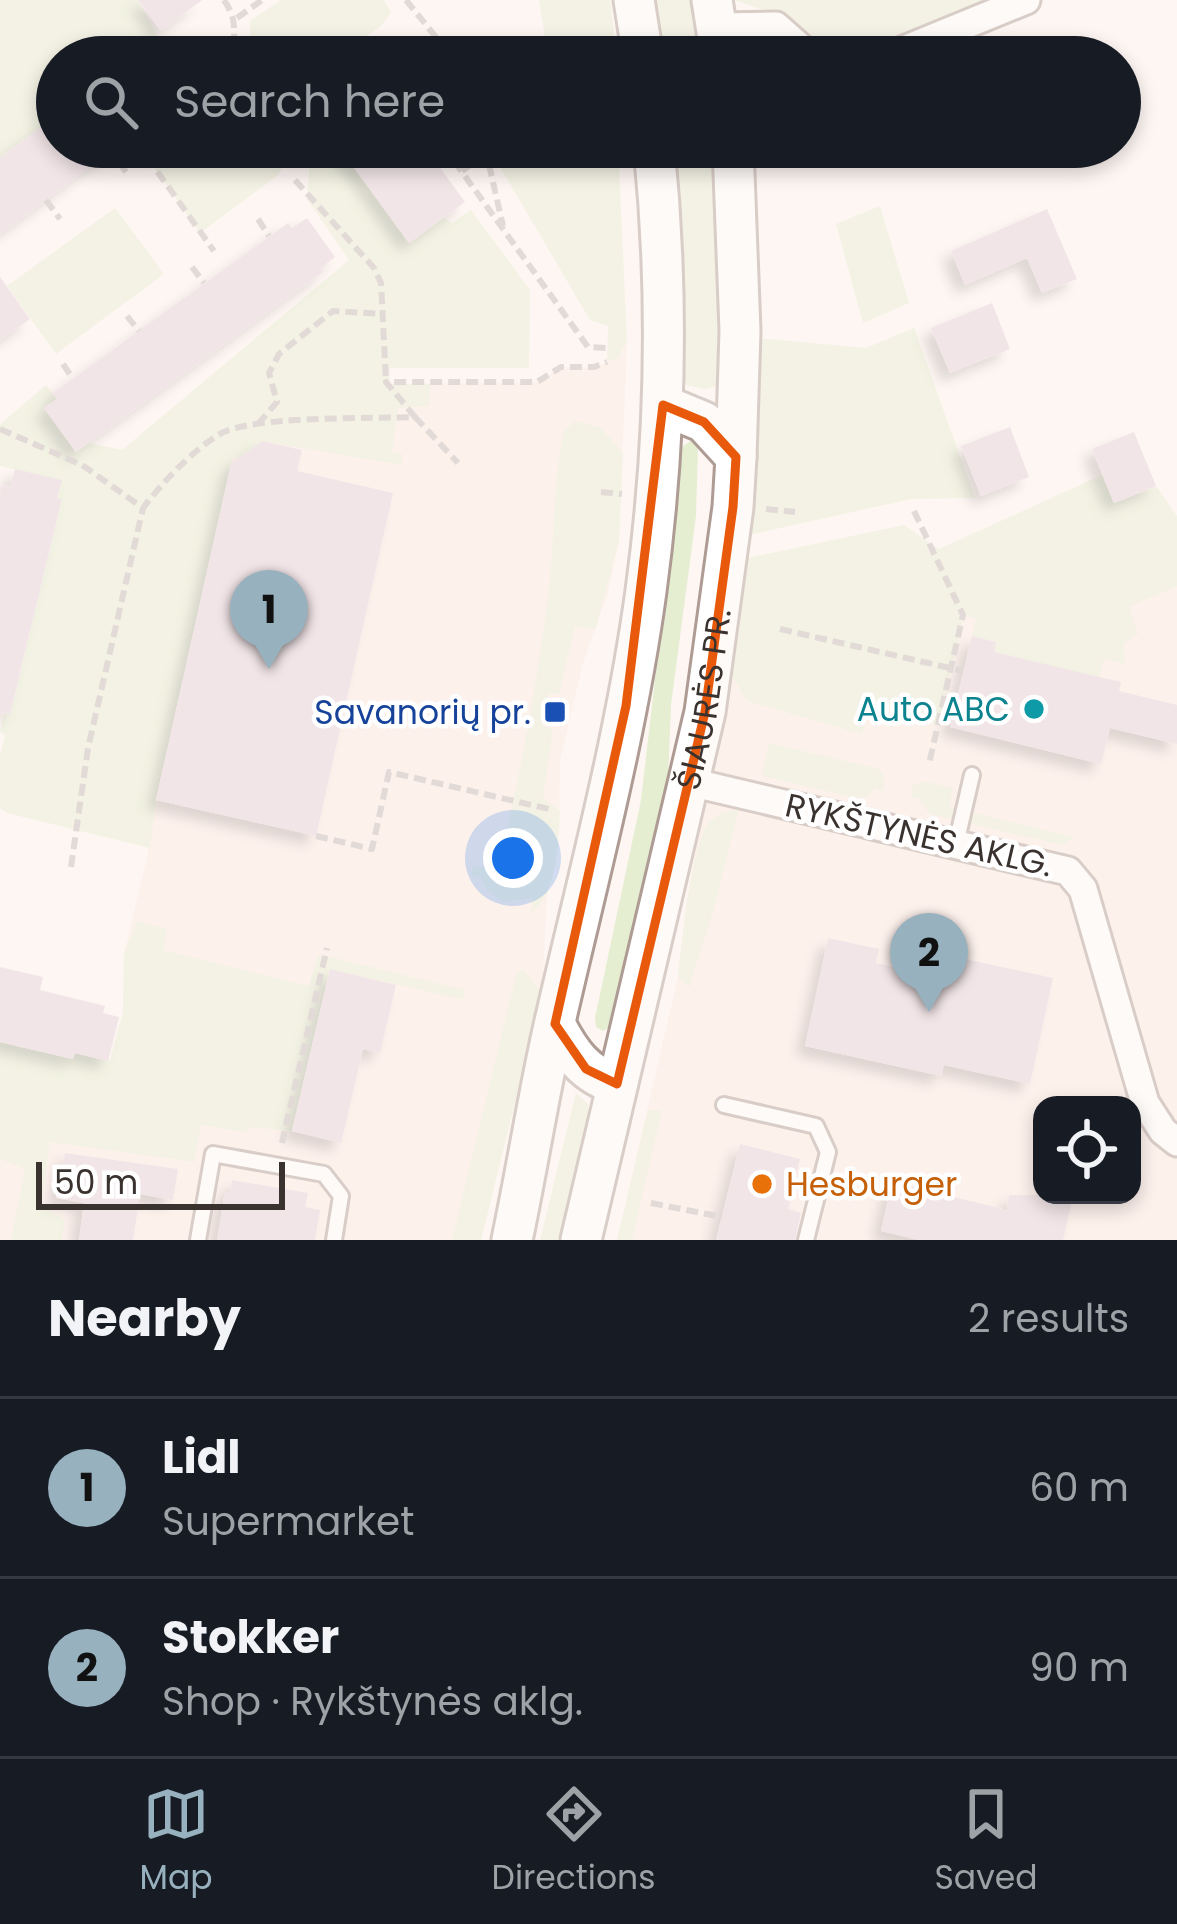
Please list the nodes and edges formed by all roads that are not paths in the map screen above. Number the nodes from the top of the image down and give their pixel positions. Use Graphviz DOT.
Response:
graph roads {
  1 [pos="634,0"];
  2 [pos="1026,0"];
  3 [pos="716,28"];
  4 [pos="640,36"];
  5 [pos="787,36"];
  6 [pos="938,36"];
  7 [pos="655,168"];
  8 [pos="734,168"];
  9 [pos="663,405"];
  10 [pos="736,457"];
  11 [pos="972,775"];
  12 [pos="690,782"];
  13 [pos="956,844"];
  14 [pos="555,1024"];
  15 [pos="617,1084"];
  16 [pos="724,1105"];
  17 [pos="1177,1142"];
  18 [pos="198,1240"];
  19 [pos="334,1240"];
  20 [pos="512,1240"];
  21 [pos="580,1240"];
  22 [pos="806,1240"];
  1 -- 4 [label="main road"];
  2 -- 6 [label="street"];
  3 -- 5 [label="street"];
  7 -- 9 [label="main road"];
  8 -- 10 [label="main road, ŠIAURĖS PR."];
  9 -- 10 [label="main road"];
  9 -- 14 [label="main road"];
  10 -- 12 [label="main road, ŠIAURĖS PR."];
  11 -- 13 [label="lane"];
  12 -- 13 [label="street, RYKŠTYNĖS AKLG."];
  12 -- 15 [label="main road, ŠIAURĖS PR."];
  13 -- 17 [label="street, RYKŠTYNĖS AKLG."];
  14 -- 15 [label="main road"];
  14 -- 20 [label="main road"];
  15 -- 21 [label="main road, ŠIAURĖS PR."];
  16 -- 22 [label="lane"];
  18 -- 19 [label="lane"];
}
